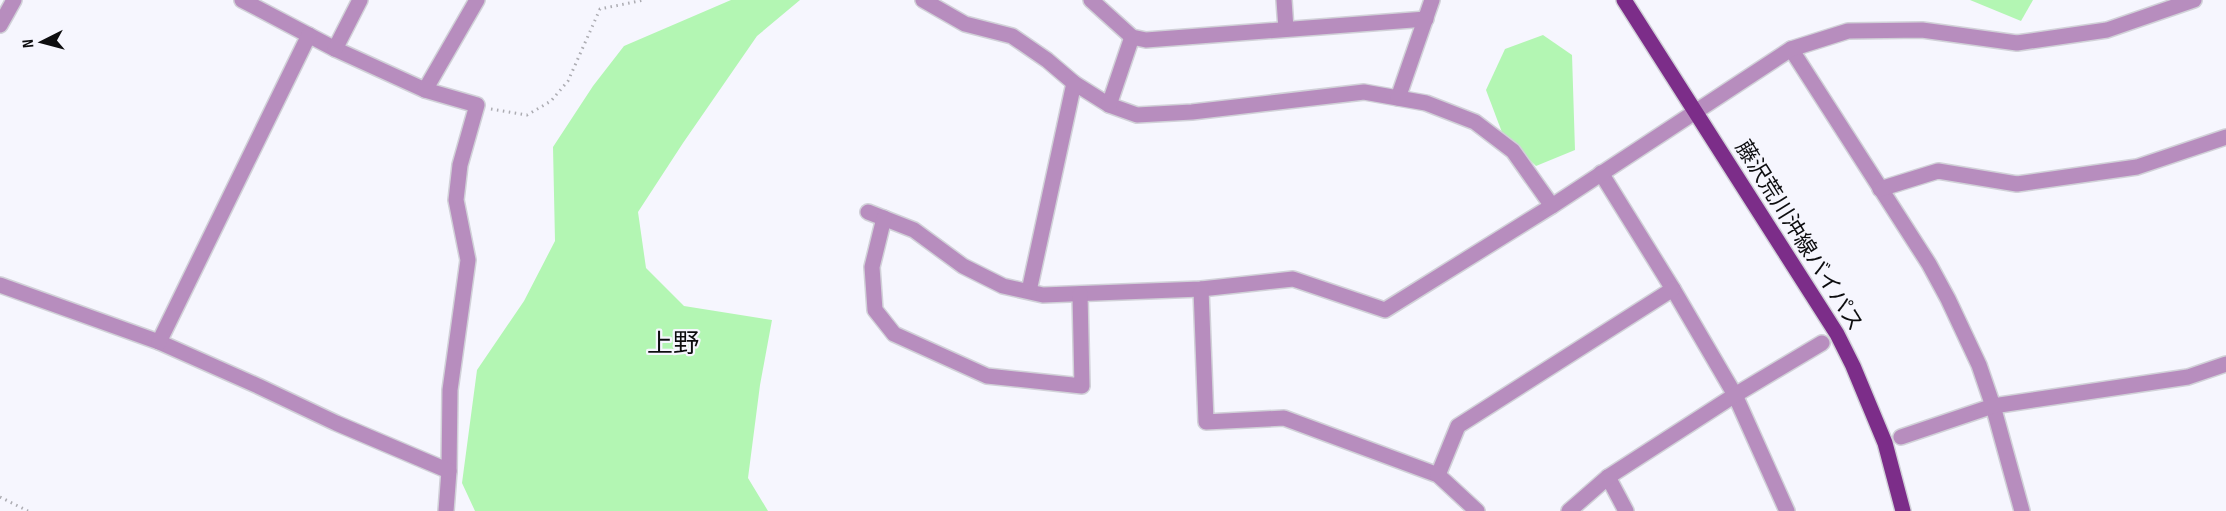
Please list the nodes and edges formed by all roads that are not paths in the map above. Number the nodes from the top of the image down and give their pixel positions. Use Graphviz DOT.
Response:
graph roads {
  1 [pos="14,0"];
  2 [pos="242,0"];
  3 [pos="360,0"];
  4 [pos="477,0"];
  5 [pos="923,0"];
  6 [pos="1091,0"];
  7 [pos="1284,0"];
  8 [pos="1432,0"];
  9 [pos="1624,0"];
  10 [pos="2194,0"];
  11 [pos="1426,19"];
  12 [pos="0,25"];
  13 [pos="1286,29"];
  14 [pos="309,35"];
  15 [pos="1132,37"];
  16 [pos="335,49"];
  17 [pos="1791,49"];
  18 [pos="1074,83"];
  19 [pos="424,90"];
  20 [pos="1398,98"];
  21 [pos="1109,105"];
  22 [pos="1696,111"];
  23 [pos="2226,137"];
  24 [pos="1601,173"];
  25 [pos="1880,189"];
  26 [pos="1552,206"];
  27 [pos="868,212"];
  28 [pos="884,218"];
  29 [pos="0,285"];
  30 [pos="1201,289"];
  31 [pos="1673,289"];
  32 [pos="1029,291"];
  33 [pos="1080,294"];
  34 [pos="159,342"];
  35 [pos="1822,343"];
  36 [pos="2226,364"];
  37 [pos="1735,395"];
  38 [pos="1993,406"];
  39 [pos="1901,437"];
  40 [pos="449,471"];
  41 [pos="1438,475"];
  42 [pos="1608,477"];
  43 [pos="446,511"];
  44 [pos="1477,511"];
  45 [pos="1569,511"];
  46 [pos="1626,511"];
  47 [pos="1787,511"];
  48 [pos="1903,511"];
  49 [pos="2022,511"];
  1 -- 12 [label="street"];
  2 -- 14 [label="street"];
  3 -- 16 [label="street"];
  4 -- 19 [label="street"];
  5 -- 18 [label="street"];
  6 -- 15 [label="street"];
  7 -- 13 [label="street"];
  8 -- 11 [label="street"];
  9 -- 22 [label="main road, 藤沢荒川沖線バイパス"];
  10 -- 17 [label="street"];
  11 -- 13 [label="street"];
  11 -- 20 [label="street"];
  13 -- 15 [label="street"];
  14 -- 16 [label="street"];
  14 -- 34 [label="street"];
  15 -- 21 [label="street"];
  16 -- 19 [label="street"];
  17 -- 22 [label="street"];
  17 -- 25 [label="street"];
  18 -- 21 [label="street"];
  18 -- 32 [label="street"];
  19 -- 40 [label="street"];
  20 -- 21 [label="street"];
  20 -- 26 [label="street"];
  22 -- 24 [label="street"];
  22 -- 48 [label="main road, 藤沢荒川沖線バイパス"];
  23 -- 25 [label="street"];
  24 -- 26 [label="street"];
  24 -- 31 [label="street"];
  25 -- 38 [label="street"];
  26 -- 30 [label="street"];
  27 -- 28 [label="street"];
  28 -- 32 [label="street"];
  28 -- 33 [label="street"];
  29 -- 34 [label="street"];
  30 -- 33 [label="street"];
  30 -- 41 [label="street"];
  31 -- 37 [label="street"];
  31 -- 41 [label="street"];
  32 -- 33 [label="street"];
  34 -- 40 [label="street"];
  35 -- 37 [label="street"];
  36 -- 38 [label="street"];
  37 -- 42 [label="street"];
  37 -- 47 [label="street"];
  38 -- 39 [label="street"];
  38 -- 49 [label="street"];
  40 -- 43 [label="street"];
  41 -- 44 [label="street"];
  42 -- 45 [label="street"];
  42 -- 46 [label="street"];
}
